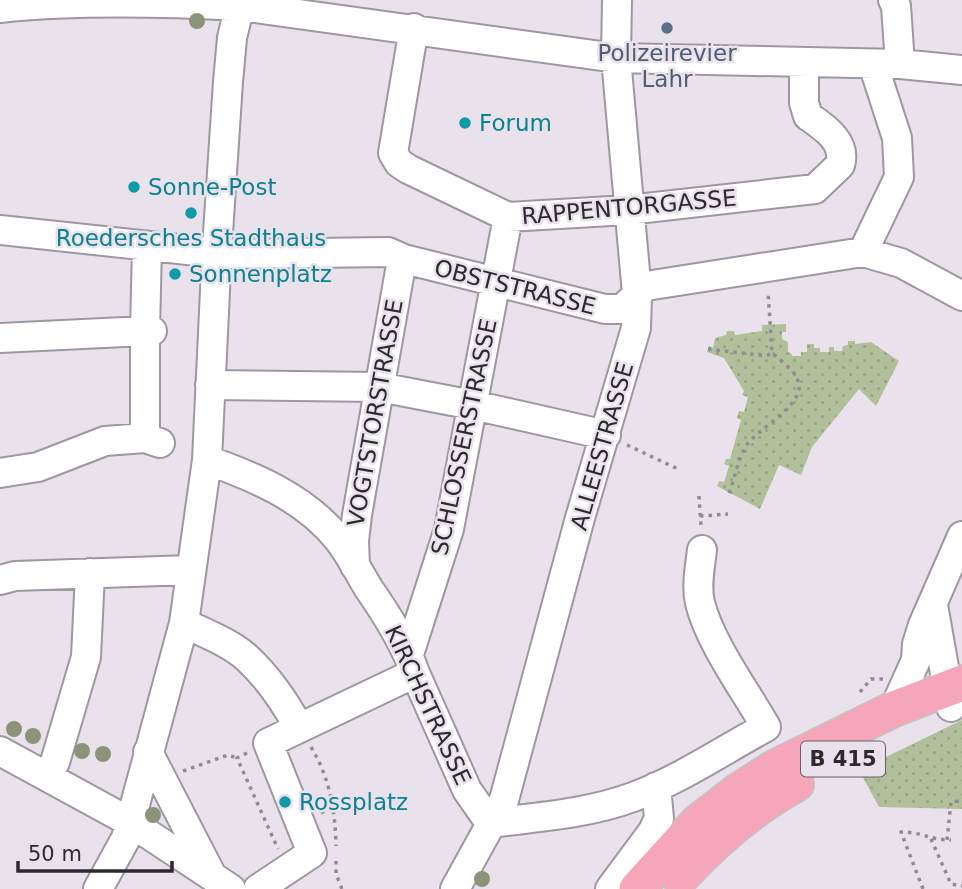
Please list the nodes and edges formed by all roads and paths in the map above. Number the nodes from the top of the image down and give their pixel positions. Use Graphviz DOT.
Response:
graph roads {
  1 [pos="617,0"];
  2 [pos="893,0"];
  3 [pos="239,5"];
  4 [pos="0,8"];
  5 [pos="414,29"];
  6 [pos="616,58"];
  7 [pos="804,64"];
  8 [pos="887,64"];
  9 [pos="962,70"];
  10 [pos="628,210"];
  11 [pos="508,217"];
  12 [pos="0,230"];
  13 [pos="147,246"];
  14 [pos="216,254"];
  15 [pos="404,259"];
  16 [pos="853,259"];
  17 [pos="497,283"];
  18 [pos="637,294"];
  19 [pos="962,296"];
  20 [pos="769,302"];
  21 [pos="148,331"];
  22 [pos="0,338"];
  23 [pos="708,349"];
  24 [pos="772,353"];
  25 [pos="210,385"];
  26 [pos="379,387"];
  27 [pos="473,405"];
  28 [pos="606,435"];
  29 [pos="207,460"];
  30 [pos="678,469"];
  31 [pos="0,473"];
  32 [pos="730,493"];
  33 [pos="699,496"];
  34 [pos="728,514"];
  35 [pos="700,516"];
  36 [pos="962,536"];
  37 [pos="702,550"];
  38 [pos="356,568"];
  39 [pos="190,570"];
  40 [pos="90,573"];
  41 [pos="0,580"];
  42 [pos="933,605"];
  43 [pos="184,623"];
  44 [pos="916,660"];
  45 [pos="412,664"];
  46 [pos="951,694"];
  47 [pos="894,709"];
  48 [pos="299,727"];
  49 [pos="268,743"];
  50 [pos="0,751"];
  51 [pos="237,758"];
  52 [pos="47,776"];
  53 [pos="145,785"];
  54 [pos="656,787"];
  55 [pos="88,799"];
  56 [pos="962,801"];
  57 [pos="335,809"];
  58 [pos="130,822"];
  59 [pos="490,823"];
  60 [pos="931,839"];
  61 [pos="291,880"];
  62 [pos="222,883"];
  63 [pos="959,887"];
  64 [pos="98,889"];
  65 [pos="258,889"];
  66 [pos="455,889"];
  67 [pos="610,889"];
  68 [pos="637,889"];
  69 [pos="670,889"];
  70 [pos="923,889"];
  1 -- 6 [label="street, ALLEESTRASSE"];
  2 -- 8 [label="street"];
  3 -- 4 [label="street"];
  3 -- 5 [label="street"];
  3 -- 14 [label="street"];
  5 -- 6 [label="street"];
  5 -- 11 [label="street, RAPPENTORGASSE"];
  6 -- 7 [label="street"];
  6 -- 10 [label="street, ALLEESTRASSE"];
  7 -- 8 [label="street"];
  7 -- 10 [label="street, RAPPENTORGASSE"];
  8 -- 9 [label="street"];
  8 -- 16 [label="street"];
  10 -- 11 [label="street, RAPPENTORGASSE"];
  10 -- 18 [label="street, ALLEESTRASSE"];
  11 -- 17 [label="street, SCHLOSSERSTRASSE"];
  12 -- 13 [label="street, OBSTSTRASSE"];
  13 -- 14 [label="street, OBSTSTRASSE"];
  13 -- 21 [label="street"];
  14 -- 15 [label="street, OBSTSTRASSE"];
  14 -- 25 [label="street"];
  15 -- 17 [label="street, OBSTSTRASSE"];
  15 -- 26 [label="street, VOGTSTORSTRASSE"];
  16 -- 18 [label="street, OBSTSTRASSE"];
  16 -- 19 [label="street, OBSTSTRASSE"];
  17 -- 18 [label="street, OBSTSTRASSE"];
  17 -- 27 [label="street, SCHLOSSERSTRASSE"];
  18 -- 28 [label="street, ALLEESTRASSE"];
  20 -- 24 [label="path"];
  21 -- 22 [label="street"];
  21 -- 31 [label="street"];
  23 -- 24 [label="path"];
  24 -- 32 [label="path"];
  25 -- 26 [label="street"];
  25 -- 29 [label="street"];
  26 -- 27 [label="street"];
  26 -- 38 [label="street, VOGTSTORSTRASSE"];
  27 -- 28 [label="street"];
  27 -- 45 [label="street, SCHLOSSERSTRASSE"];
  28 -- 30 [label="path"];
  28 -- 59 [label="street, ALLEESTRASSE"];
  29 -- 38 [label="street, KIRCHSTRASSE"];
  29 -- 39 [label="street"];
  33 -- 35 [label="path"];
  34 -- 35 [label="path"];
  35 -- 37 [label="path"];
  36 -- 42 [label="street"];
  37 -- 54 [label="street"];
  38 -- 45 [label="street, KIRCHSTRASSE"];
  39 -- 40 [label="street"];
  39 -- 43 [label="street"];
  40 -- 41 [label="street"];
  40 -- 52 [label="street"];
  42 -- 44 [label="street"];
  42 -- 46 [label="street"];
  43 -- 48 [label="street"];
  43 -- 53 [label="street"];
  44 -- 46 [label="street"];
  44 -- 47 [label="street"];
  45 -- 48 [label="street"];
  45 -- 59 [label="street, KIRCHSTRASSE"];
  46 -- 47 [label="main road, B 415"];
  46 -- 69 [label="main road, B 415"];
  47 -- 68 [label="main road, B 415"];
  48 -- 49 [label="street"];
  48 -- 57 [label="path"];
  49 -- 51 [label="path"];
  49 -- 61 [label="street"];
  50 -- 52 [label="street"];
  51 -- 53 [label="path"];
  51 -- 61 [label="path"];
  52 -- 55 [label="street"];
  53 -- 55 [label="street"];
  53 -- 58 [label="street"];
  53 -- 62 [label="street"];
  54 -- 59 [label="street"];
  54 -- 67 [label="street"];
  55 -- 58 [label="street"];
  56 -- 60 [label="path"];
  58 -- 62 [label="street"];
  58 -- 64 [label="street"];
  59 -- 66 [label="street, ALLEESTRASSE"];
  60 -- 63 [label="path"];
  60 -- 70 [label="path"];
  61 -- 65 [label="street"];
}
